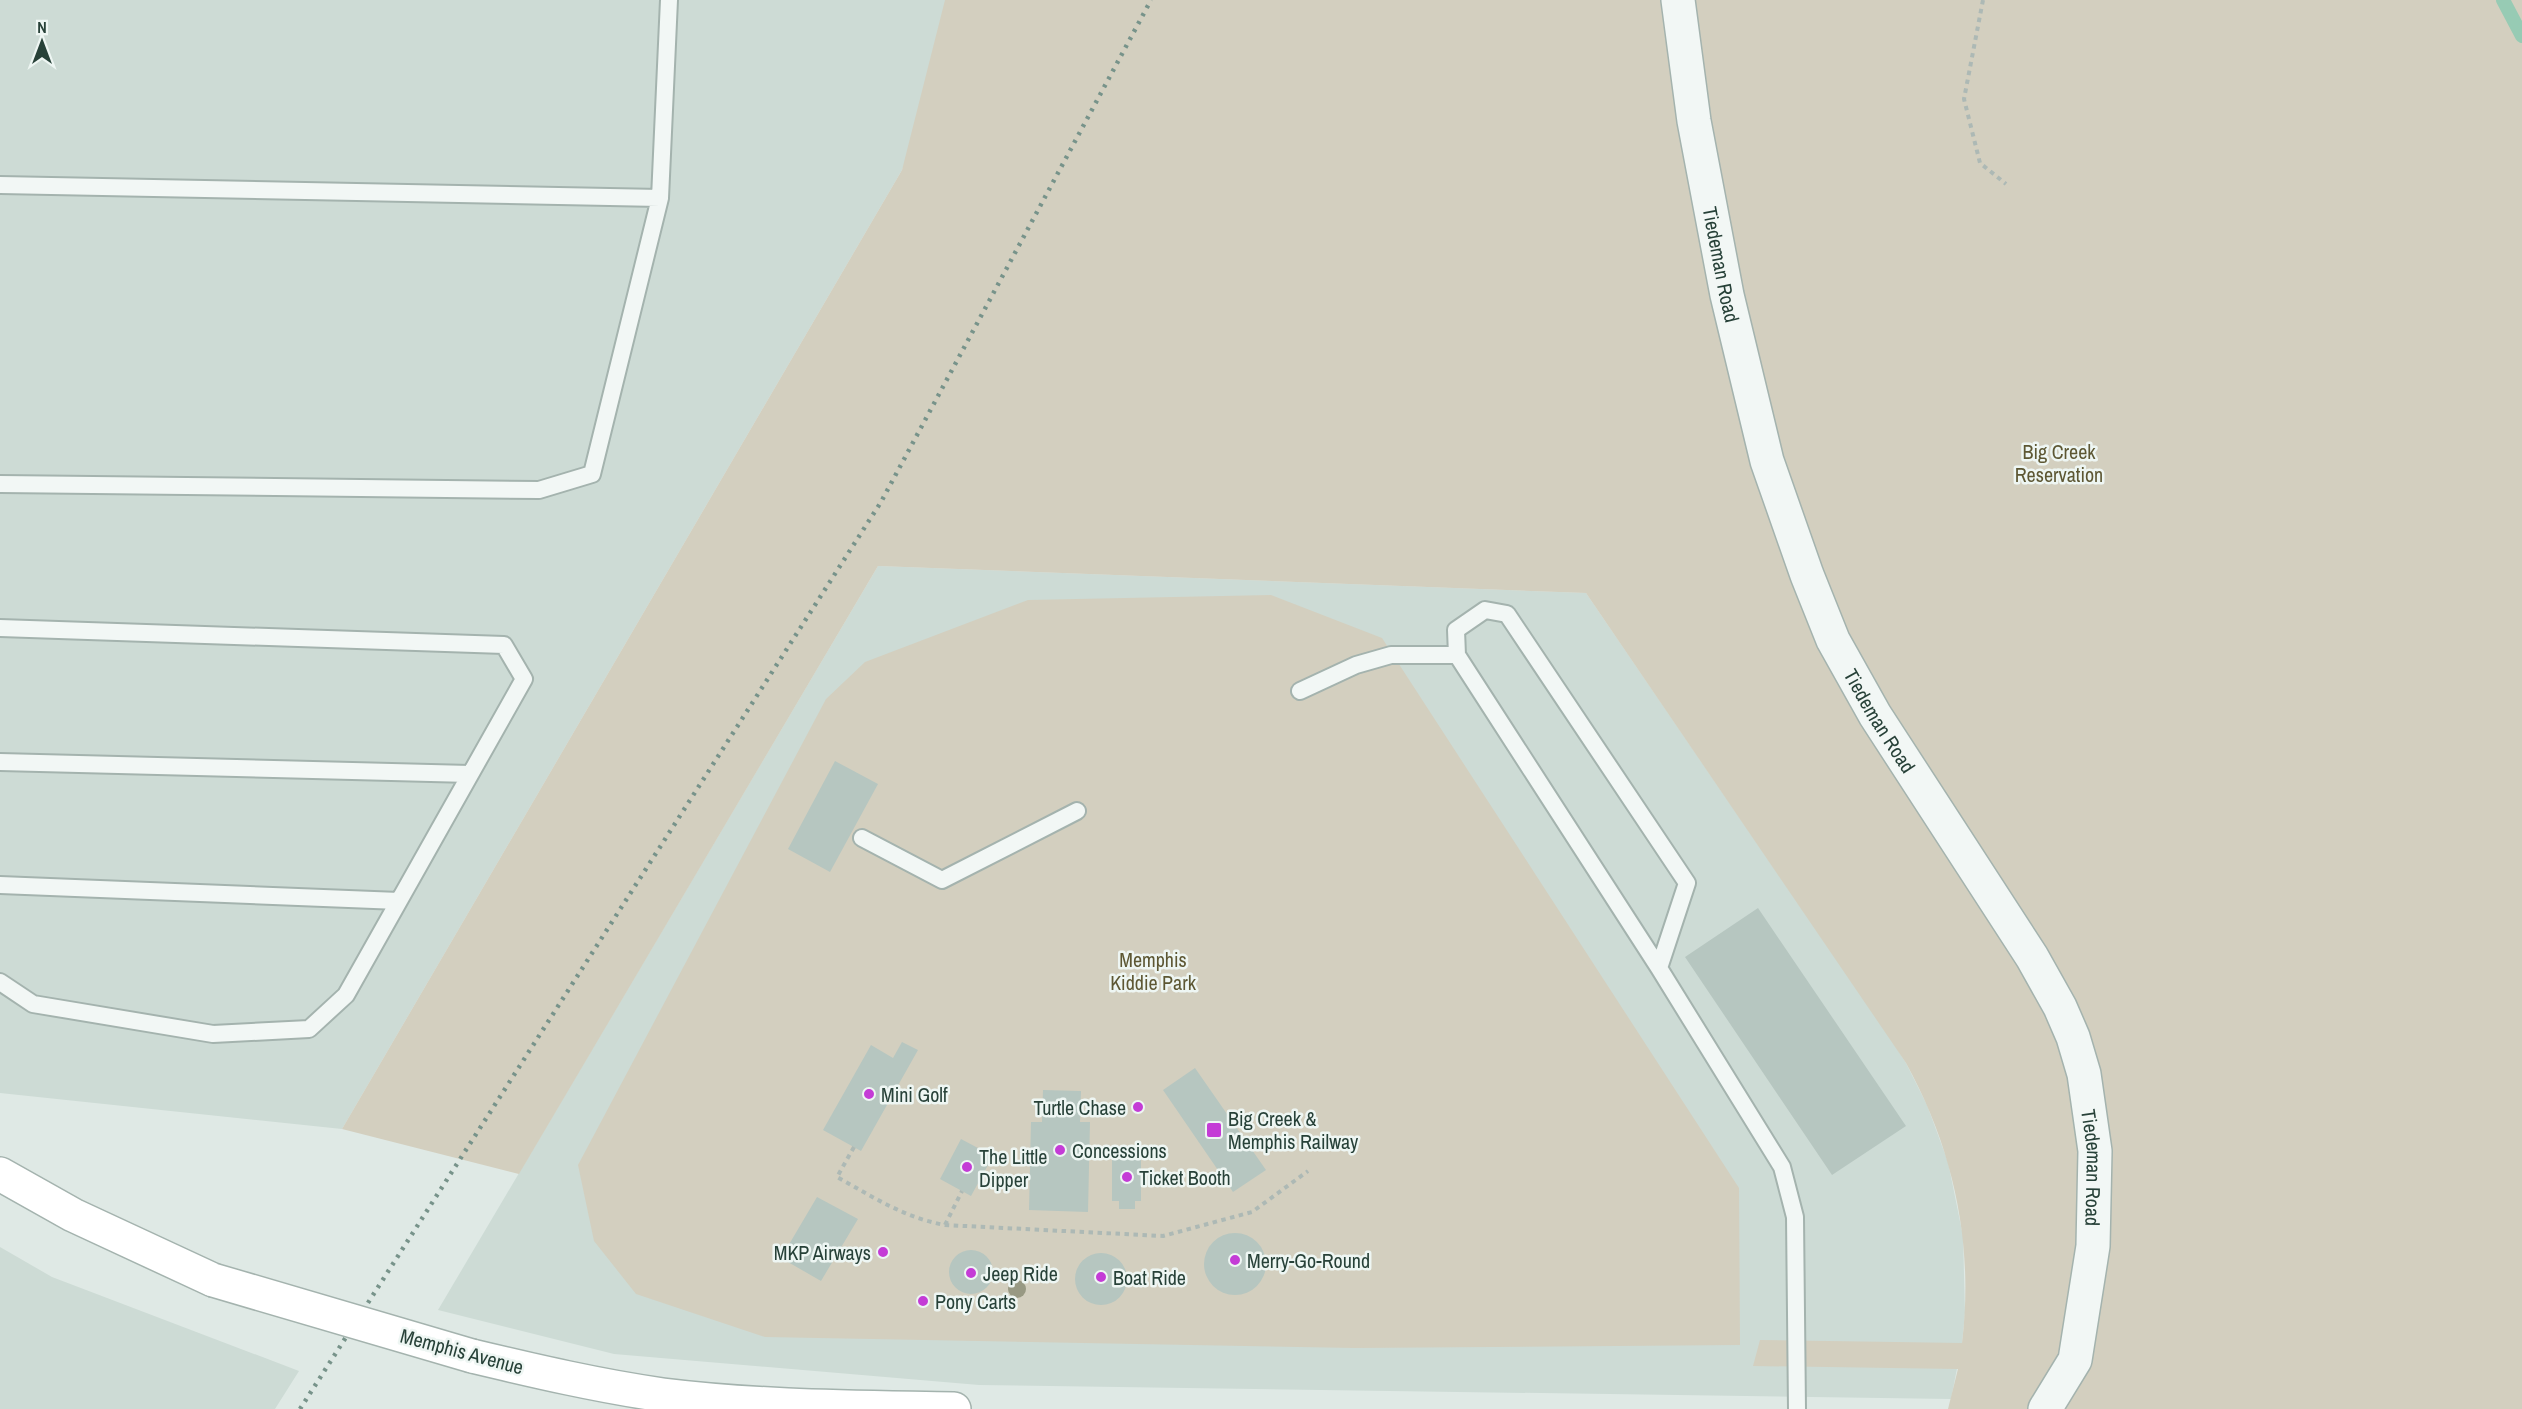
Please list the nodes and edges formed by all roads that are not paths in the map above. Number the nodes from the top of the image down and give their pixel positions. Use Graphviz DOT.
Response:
graph roads {
  1 [pos="669,0"];
  2 [pos="1678,0"];
  3 [pos="0,185"];
  4 [pos="660,198"];
  5 [pos="0,484"];
  6 [pos="0,628"];
  7 [pos="1457,655"];
  8 [pos="1300,692"];
  9 [pos="0,762"];
  10 [pos="470,774"];
  11 [pos="1077,811"];
  12 [pos="862,838"];
  13 [pos="0,885"];
  14 [pos="399,901"];
  15 [pos="1659,968"];
  16 [pos="0,982"];
  17 [pos="0,1174"];
  18 [pos="954,1409"];
  19 [pos="1797,1409"];
  20 [pos="2045,1409"];
  1 -- 4 [label="lane"];
  2 -- 20 [label="street, Tiedeman Road"];
  3 -- 4 [label="lane"];
  4 -- 5 [label="lane"];
  6 -- 10 [label="lane"];
  7 -- 8 [label="lane"];
  7 -- 15 [label="lane"];
  7 -- 15 [label="lane"];
  9 -- 10 [label="lane"];
  10 -- 14 [label="lane"];
  11 -- 12 [label="lane"];
  13 -- 14 [label="lane"];
  14 -- 16 [label="lane"];
  15 -- 19 [label="lane"];
  17 -- 18 [label="main road, Memphis Avenue, bridge"];
}
